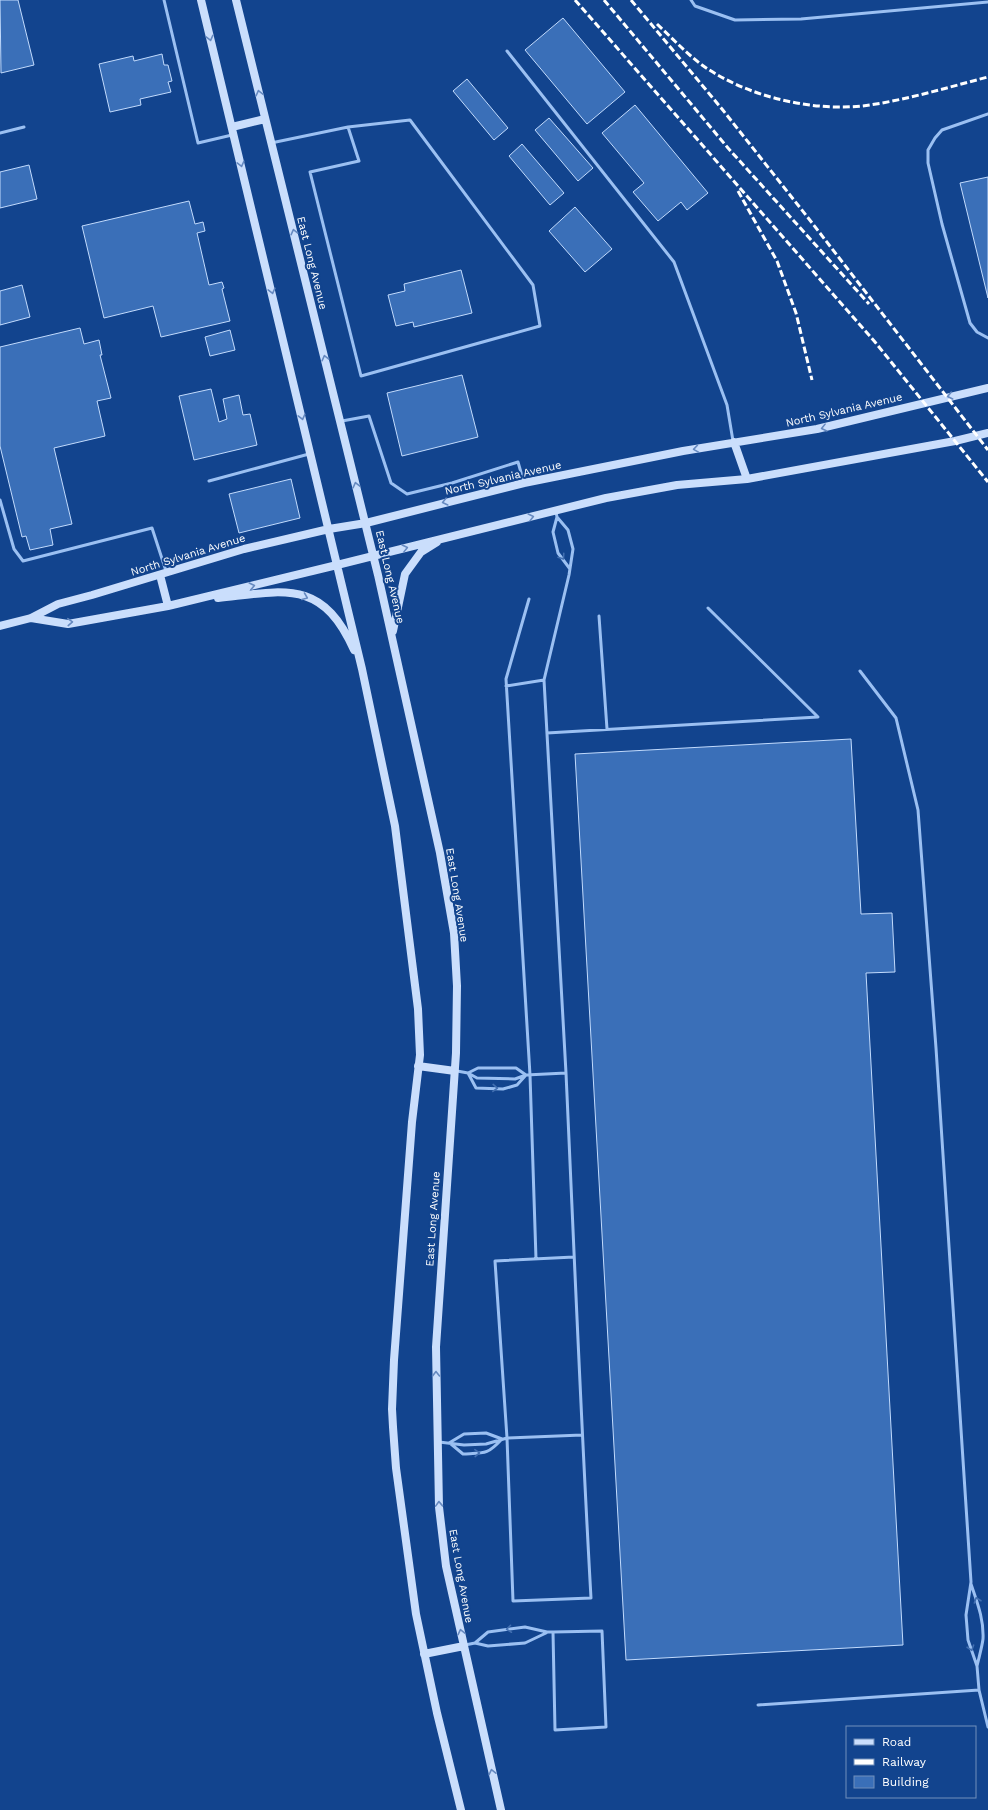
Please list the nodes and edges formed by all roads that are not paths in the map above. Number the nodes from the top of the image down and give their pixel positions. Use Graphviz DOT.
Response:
graph roads {
  1 [pos="164,0"];
  2 [pos="201,0"];
  3 [pos="236,0"];
  4 [pos="691,0"];
  5 [pos="988,2"];
  6 [pos="507,51"];
  7 [pos="988,114"];
  8 [pos="265,119"];
  9 [pos="24,127"];
  10 [pos="348,127"];
  11 [pos="233,131"];
  12 [pos="0,133"];
  13 [pos="271,143"];
  14 [pos="988,338"];
  15 [pos="988,388"];
  16 [pos="341,422"];
  17 [pos="988,433"];
  18 [pos="734,442"];
  19 [pos="311,453"];
  20 [pos="747,479"];
  21 [pos="209,481"];
  22 [pos="524,483"];
  23 [pos="0,500"];
  24 [pos="557,514"];
  25 [pos="366,522"];
  26 [pos="329,529"];
  27 [pos="444,538"];
  28 [pos="373,556"];
  29 [pos="337,565"];
  30 [pos="570,569"];
  31 [pos="163,574"];
  32 [pos="529,599"];
  33 [pos="184,602"];
  34 [pos="168,606"];
  35 [pos="708,608"];
  36 [pos="599,616"];
  37 [pos="31,618"];
  38 [pos="0,626"];
  39 [pos="392,636"];
  40 [pos="362,669"];
  41 [pos="860,671"];
  42 [pos="544,680"];
  43 [pos="506,686"];
  44 [pos="607,729"];
  45 [pos="546,733"];
  46 [pos="418,1066"];
  47 [pos="455,1071"];
  48 [pos="468,1073"];
  49 [pos="566,1073"];
  50 [pos="528,1075"];
  51 [pos="574,1257"];
  52 [pos="536,1259"];
  53 [pos="582,1435"];
  54 [pos="507,1438"];
  55 [pos="502,1439"];
  56 [pos="437,1442"];
  57 [pos="449,1443"];
  58 [pos="971,1582"];
  59 [pos="547,1632"];
  60 [pos="553,1632"];
  61 [pos="475,1643"];
  62 [pos="464,1646"];
  63 [pos="424,1654"];
  64 [pos="977,1666"];
  65 [pos="979,1690"];
  66 [pos="758,1705"];
  67 [pos="988,1727"];
  68 [pos="461,1810"];
  69 [pos="501,1810"];
  1 -- 11 [label="lane"];
  2 -- 11 [label="main road, one-way"];
  8 -- 3 [label="main road, East Long Avenue, one-way"];
  4 -- 5 [label="lane"];
  6 -- 18 [label="lane"];
  7 -- 14 [label="lane"];
  8 -- 11 [label="main road"];
  8 -- 13 [label="main road, East Long Avenue"];
  9 -- 12 [label="lane"];
  10 -- 10 [label="lane"];
  10 -- 13 [label="lane"];
  11 -- 19 [label="main road, one-way"];
  16 -- 13 [label="main road, East Long Avenue, one-way"];
  15 -- 18 [label="main road, North Sylvania Avenue, one-way"];
  16 -- 22 [label="lane"];
  25 -- 16 [label="main road, East Long Avenue, one-way"];
  17 -- 20 [label="main road, North Sylvania Avenue"];
  18 -- 20 [label="main road"];
  18 -- 22 [label="main road, North Sylvania Avenue, one-way"];
  19 -- 21 [label="lane"];
  19 -- 26 [label="main road"];
  20 -- 24 [label="main road, North Sylvania Avenue"];
  22 -- 25 [label="main road, North Sylvania Avenue, one-way"];
  23 -- 31 [label="lane"];
  27 -- 24 [label="main road, North Sylvania Avenue, one-way"];
  24 -- 30 [label="lane"];
  24 -- 30 [label="lane, one-way"];
  25 -- 26 [label="main road, North Sylvania Avenue"];
  25 -- 28 [label="main road, East Long Avenue"];
  26 -- 29 [label="main road"];
  26 -- 31 [label="main road, North Sylvania Avenue"];
  28 -- 27 [label="main road, North Sylvania Avenue, one-way"];
  27 -- 39 [label="main road"];
  28 -- 29 [label="main road, North Sylvania Avenue"];
  28 -- 39 [label="main road, East Long Avenue"];
  33 -- 29 [label="main road, North Sylvania Avenue, one-way"];
  29 -- 40 [label="main road"];
  30 -- 42 [label="lane"];
  31 -- 34 [label="main road"];
  31 -- 37 [label="main road, North Sylvania Avenue"];
  32 -- 43 [label="lane"];
  33 -- 34 [label="main road, North Sylvania Avenue"];
  33 -- 40 [label="main road, one-way"];
  37 -- 34 [label="main road, North Sylvania Avenue, one-way"];
  35 -- 44 [label="lane"];
  36 -- 44 [label="lane"];
  37 -- 38 [label="main road, North Sylvania Avenue"];
  39 -- 47 [label="main road, East Long Avenue"];
  40 -- 46 [label="main road"];
  41 -- 58 [label="lane"];
  42 -- 43 [label="lane"];
  42 -- 45 [label="lane"];
  43 -- 50 [label="lane"];
  44 -- 45 [label="lane"];
  45 -- 49 [label="lane"];
  46 -- 47 [label="main road"];
  46 -- 63 [label="main road"];
  47 -- 48 [label="lane"];
  56 -- 47 [label="main road, East Long Avenue, one-way"];
  48 -- 50 [label="lane"];
  48 -- 50 [label="lane"];
  48 -- 50 [label="lane, one-way"];
  49 -- 50 [label="lane"];
  49 -- 51 [label="lane"];
  50 -- 52 [label="lane"];
  51 -- 52 [label="lane"];
  51 -- 53 [label="lane"];
  52 -- 54 [label="lane"];
  53 -- 54 [label="lane"];
  53 -- 54 [label="lane"];
  54 -- 55 [label="lane"];
  55 -- 57 [label="lane"];
  55 -- 57 [label="lane"];
  57 -- 55 [label="lane, one-way"];
  56 -- 57 [label="lane"];
  62 -- 56 [label="main road, East Long Avenue, one-way"];
  58 -- 64 [label="lane, one-way"];
  64 -- 58 [label="lane, one-way"];
  59 -- 60 [label="lane"];
  59 -- 61 [label="lane"];
  59 -- 61 [label="lane, one-way"];
  60 -- 60 [label="lane"];
  61 -- 62 [label="lane"];
  62 -- 63 [label="main road"];
  69 -- 62 [label="main road, East Long Avenue, one-way"];
  63 -- 68 [label="main road"];
  64 -- 65 [label="lane"];
  65 -- 66 [label="lane"];
  65 -- 67 [label="lane"];
}
